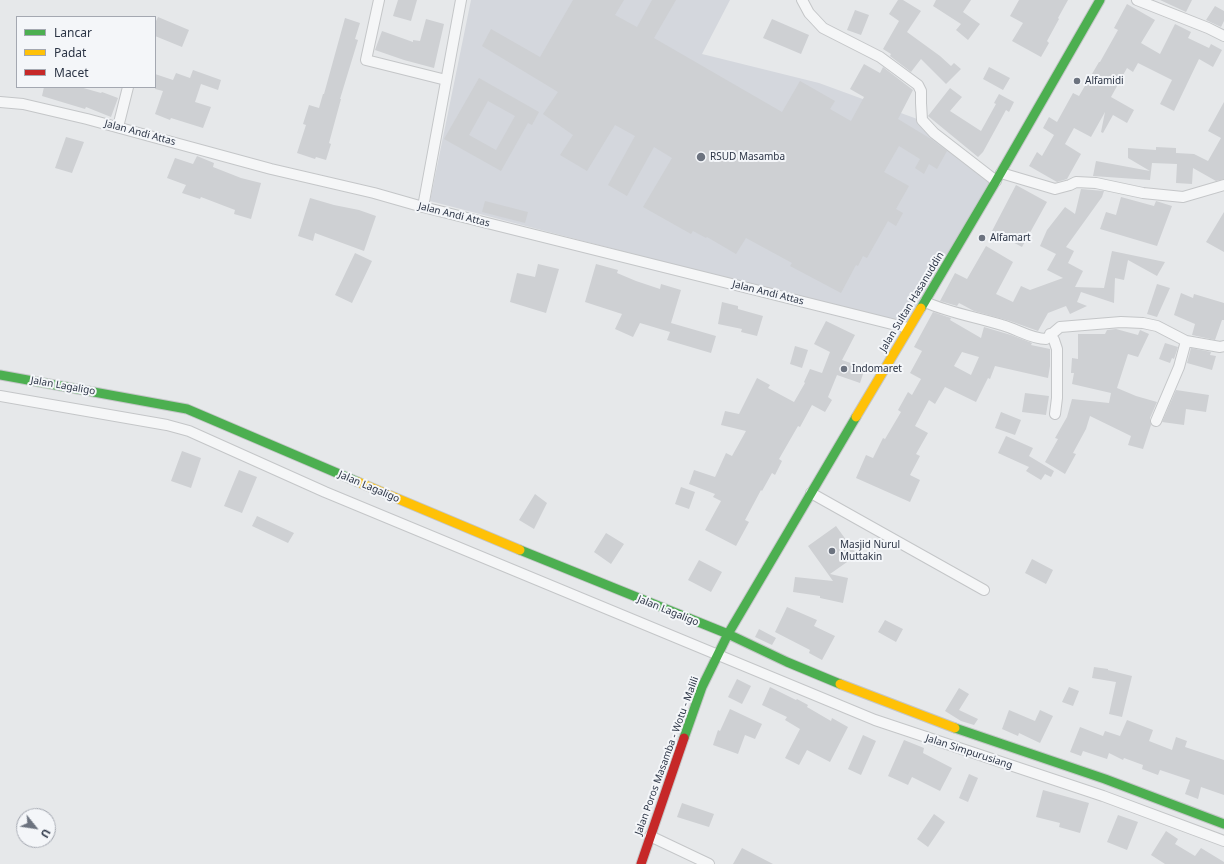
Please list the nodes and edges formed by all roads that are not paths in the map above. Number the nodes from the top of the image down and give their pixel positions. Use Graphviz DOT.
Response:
graph roads {
  1 [pos="379,0"];
  2 [pos="461,0"];
  3 [pos="802,0"];
  4 [pos="1100,0"];
  5 [pos="1137,0"];
  6 [pos="1224,36"];
  7 [pos="446,80"];
  8 [pos="128,88"];
  9 [pos="0,102"];
  10 [pos="118,127"];
  11 [pos="998,177"];
  12 [pos="1224,185"];
  13 [pos="424,207"];
  14 [pos="925,302"];
  15 [pos="908,328"];
  16 [pos="1050,334"];
  17 [pos="1186,341"];
  18 [pos="1224,346"];
  19 [pos="0,375"];
  20 [pos="0,396"];
  21 [pos="1055,414"];
  22 [pos="1156,421"];
  23 [pos="811,493"];
  24 [pos="984,590"];
  25 [pos="728,634"];
  26 [pos="717,655"];
  27 [pos="1224,824"];
  28 [pos="650,836"];
  29 [pos="1224,841"];
  30 [pos="641,864"];
  31 [pos="709,864"];
  1 -- 7 [label="street"];
  2 -- 7 [label="street"];
  3 -- 11 [label="street"];
  4 -- 11 [label="main road, Jalan Sultan Hasanuddin"];
  5 -- 6 [label="street"];
  7 -- 13 [label="street"];
  8 -- 10 [label="street"];
  9 -- 10 [label="street, Jalan Andi Attas"];
  10 -- 13 [label="street, Jalan Andi Attas"];
  11 -- 12 [label="street"];
  11 -- 14 [label="main road, Jalan Sultan Hasanuddin"];
  13 -- 15 [label="street, Jalan Andi Attas"];
  14 -- 15 [label="main road, Jalan Sultan Hasanuddin"];
  14 -- 16 [label="street"];
  15 -- 23 [label="main road, Jalan Sultan Hasanuddin"];
  16 -- 17 [label="street"];
  16 -- 21 [label="street"];
  17 -- 18 [label="street"];
  17 -- 22 [label="street"];
  19 -- 25 [label="main road, Jalan Lagaligo"];
  20 -- 26 [label="street, Jalan Lagaligo"];
  23 -- 24 [label="street"];
  23 -- 25 [label="main road, Jalan Sultan Hasanuddin"];
  25 -- 26 [label="main road, Jalan Poros Masamba - Wotu - Malili"];
  25 -- 27 [label="main road, Jalan Simpurusiang"];
  26 -- 28 [label="main road, Jalan Poros Masamba - Wotu - Malili"];
  26 -- 29 [label="street, Jalan Simpurusiang"];
  28 -- 30 [label="main road, Jalan Poros Masamba - Wotu - Malili"];
  28 -- 31 [label="street"];
}
